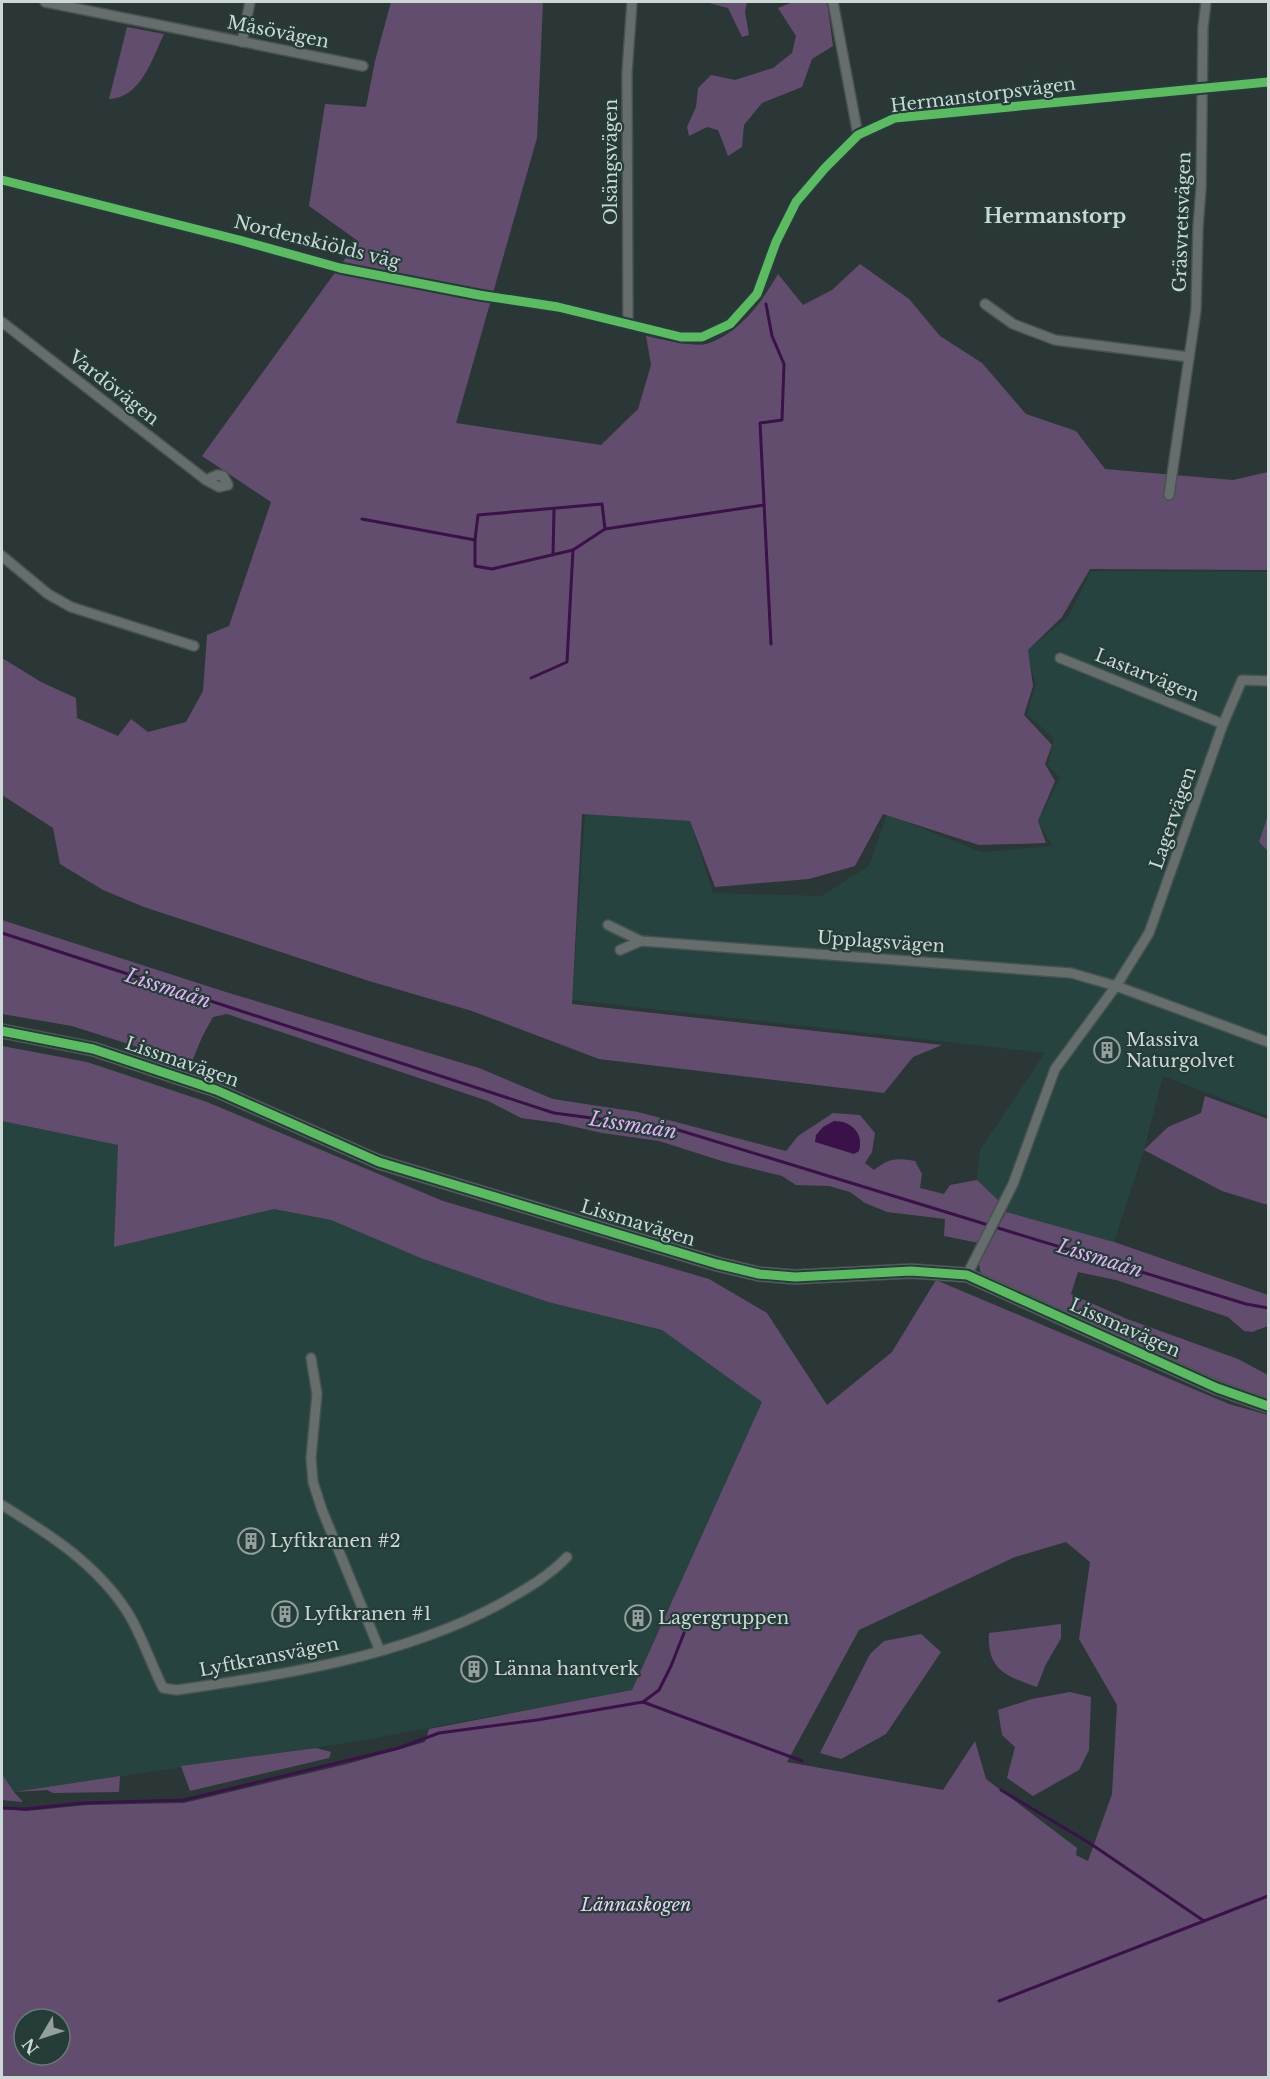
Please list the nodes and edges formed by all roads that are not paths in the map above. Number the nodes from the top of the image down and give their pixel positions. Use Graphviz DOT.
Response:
graph roads {
  1 [pos="45,2"];
  2 [pos="250,2"];
  3 [pos="632,2"];
  4 [pos="832,2"];
  5 [pos="1206,2"];
  6 [pos="242,42"];
  7 [pos="363,66"];
  8 [pos="1269,82"];
  9 [pos="1202,89"];
  10 [pos="858,135"];
  11 [pos="2,180"];
  12 [pos="985,304"];
  13 [pos="2,322"];
  14 [pos="628,323"];
  15 [pos="1190,357"];
  16 [pos="206,480"];
  17 [pos="1169,495"];
  18 [pos="2,556"];
  19 [pos="194,645"];
  20 [pos="1060,658"];
  21 [pos="1269,681"];
  22 [pos="1223,724"];
  23 [pos="608,924"];
  24 [pos="641,941"];
  25 [pos="620,950"];
  26 [pos="1116,986"];
  27 [pos="2,1031"];
  28 [pos="1269,1042"];
  29 [pos="967,1275"];
  30 [pos="311,1358"];
  31 [pos="1269,1406"];
  32 [pos="2,1505"];
  33 [pos="567,1557"];
  34 [pos="380,1651"];
  1 -- 6 [label="street, Måsövägen"];
  2 -- 6 [label="street"];
  3 -- 14 [label="street, Olsängsvägen"];
  4 -- 10 [label="street"];
  5 -- 9 [label="street"];
  6 -- 7 [label="street, Måsövägen"];
  8 -- 9 [label="street, Hermanstorpsvägen"];
  9 -- 10 [label="street, Hermanstorpsvägen"];
  9 -- 15 [label="street, Gräsvretsvägen"];
  10 -- 14 [label="street, Hermanstorpsvägen"];
  11 -- 14 [label="street, Nordenskiölds väg"];
  12 -- 15 [label="street"];
  13 -- 16 [label="street, Vardövägen"];
  15 -- 17 [label="street, Gräsvretsvägen"];
  18 -- 19 [label="street"];
  20 -- 22 [label="street, Lastarvägen"];
  21 -- 22 [label="street, Lagervägen"];
  22 -- 26 [label="street, Lagervägen"];
  23 -- 24 [label="street"];
  24 -- 25 [label="street"];
  24 -- 26 [label="street, Upplagsvägen"];
  26 -- 28 [label="street"];
  26 -- 29 [label="street, Lagervägen"];
  27 -- 29 [label="street, Lissmavägen"];
  29 -- 31 [label="street, Lissmavägen"];
  30 -- 34 [label="street"];
  32 -- 34 [label="street, Lyftkransvägen"];
  33 -- 34 [label="street, Lyftkransvägen"];
}
